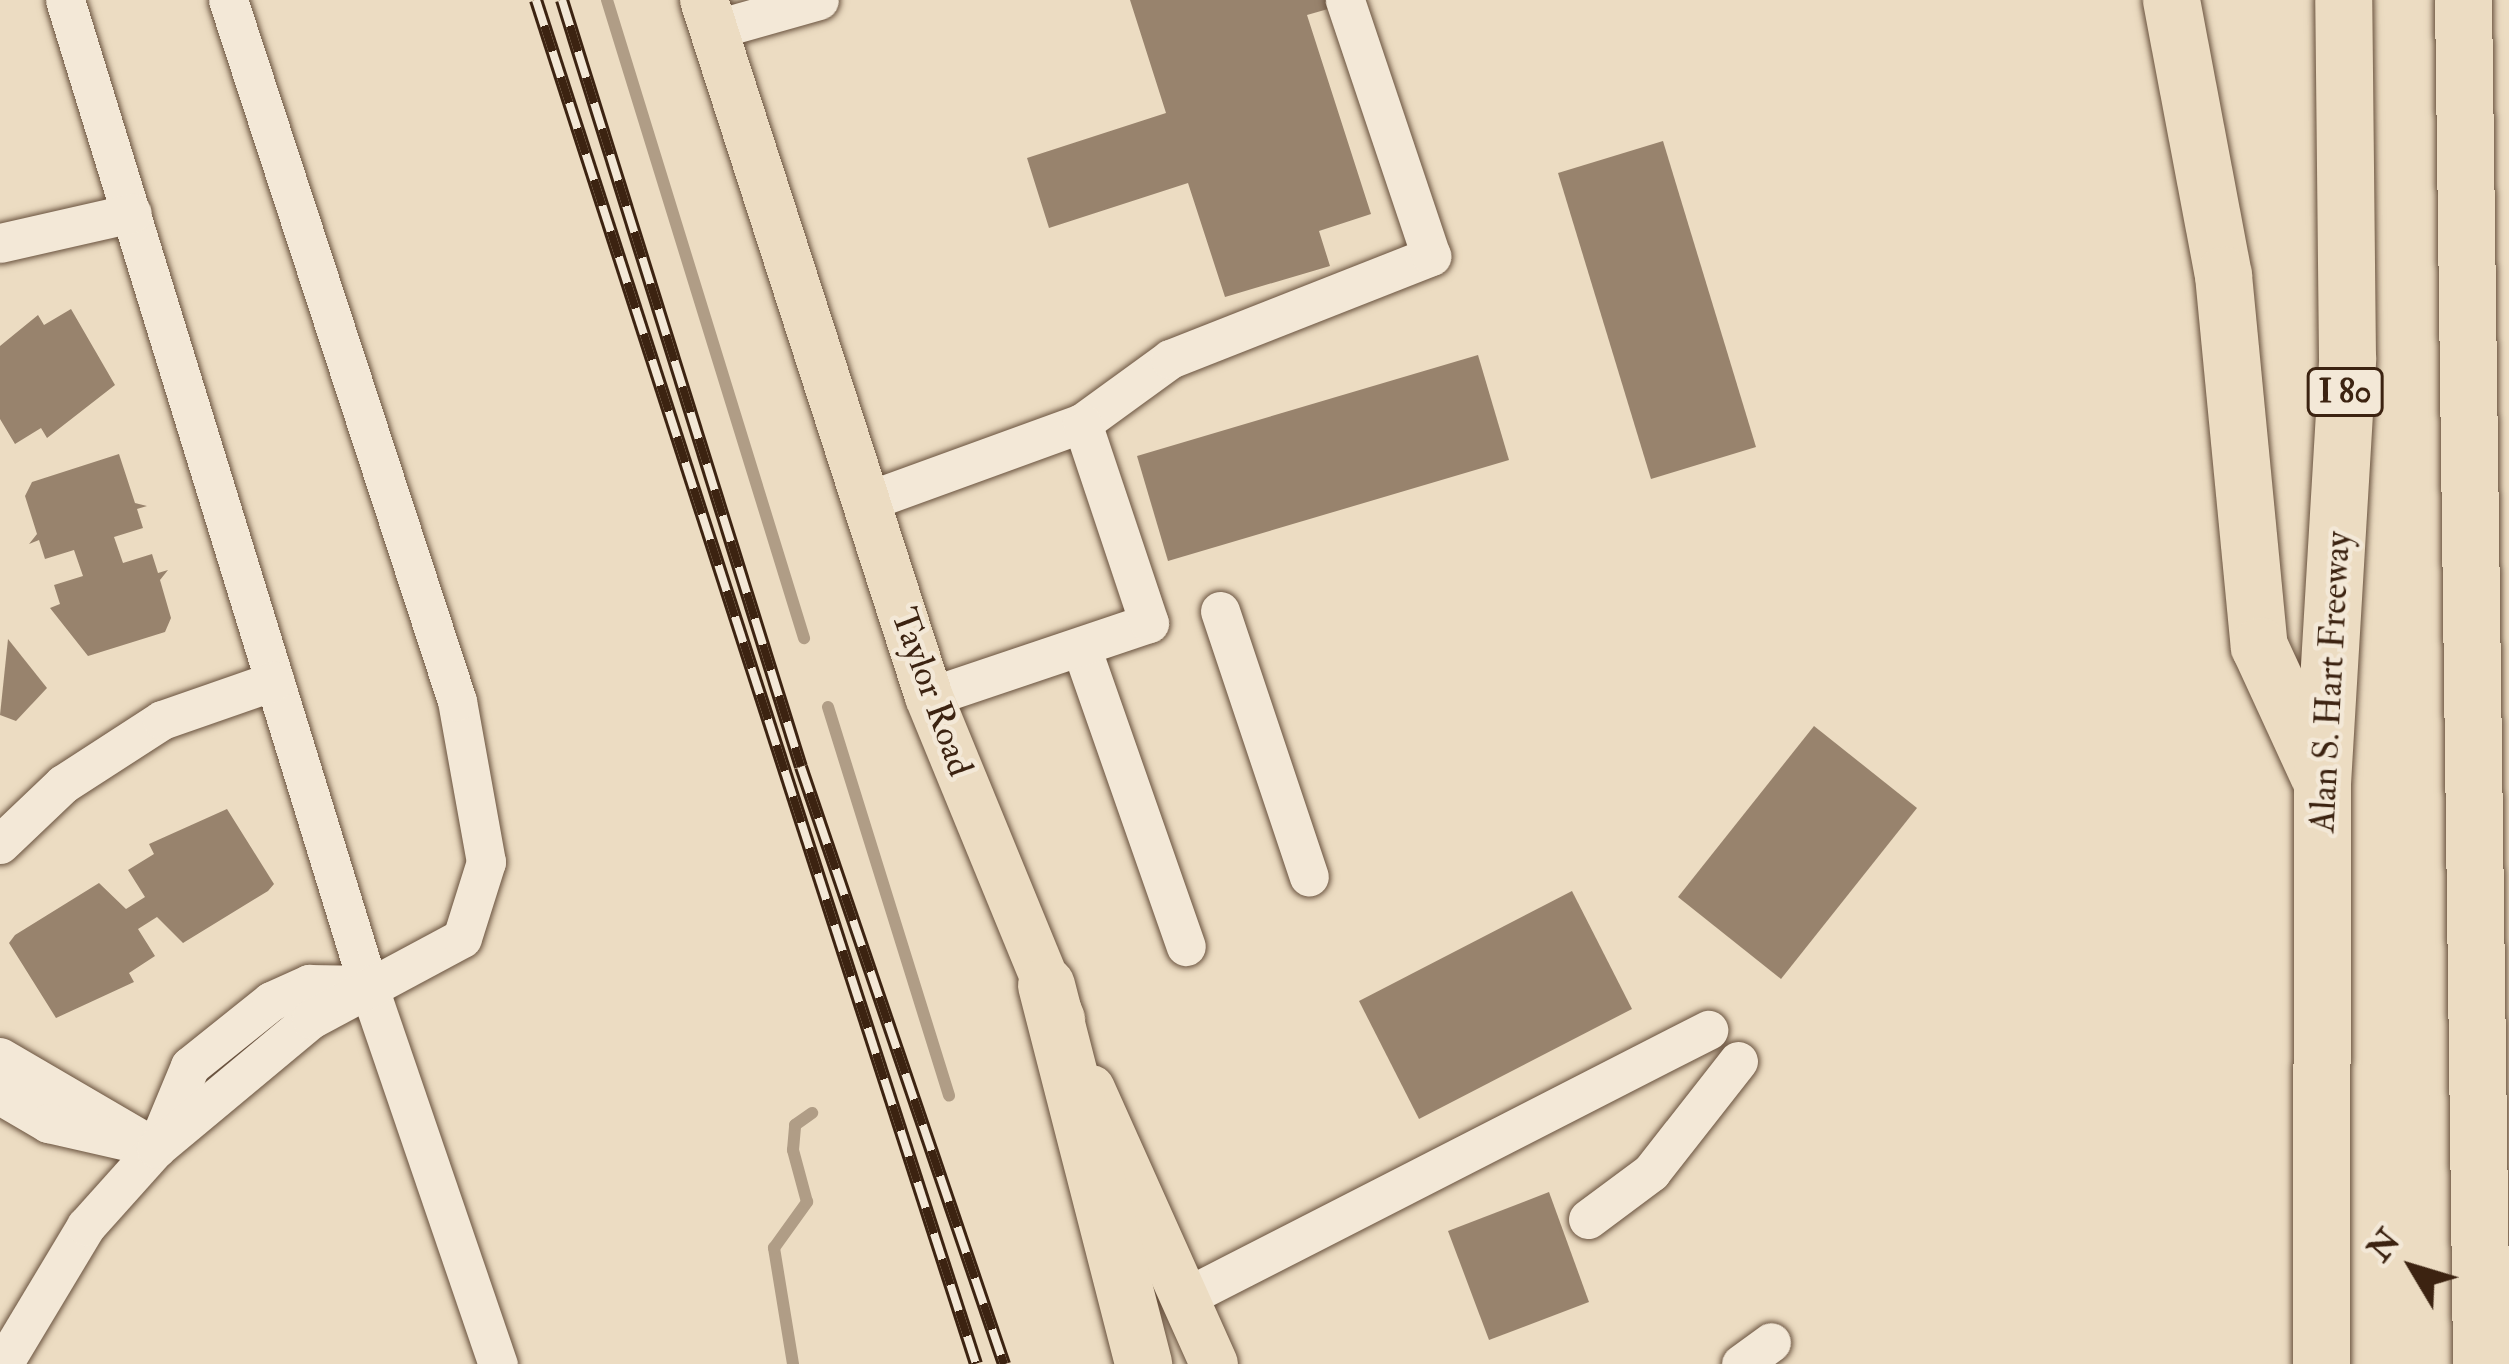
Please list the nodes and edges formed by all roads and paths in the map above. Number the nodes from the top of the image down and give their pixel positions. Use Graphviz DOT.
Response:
graph roads {
  1 [pos="65,0"];
  2 [pos="228,0"];
  3 [pos="819,0"];
  4 [pos="1345,0"];
  5 [pos="2171,0"];
  6 [pos="2343,0"];
  7 [pos="2463,0"];
  8 [pos="709,15"];
  9 [pos="132,213"];
  10 [pos="0,243"];
  11 [pos="1082,423"];
  12 [pos="865,502"];
  13 [pos="1220,610"];
  14 [pos="1081,647"];
  15 [pos="274,681"];
  16 [pos="929,697"];
  17 [pos="2322,783"];
  18 [pos="0,844"];
  19 [pos="1309,877"];
  20 [pos="1186,946"];
  21 [pos="368,985"];
  22 [pos="1046,985"];
  23 [pos="1708,1030"];
  24 [pos="0,1057"];
  25 [pos="1738,1061"];
  26 [pos="0,1096"];
  27 [pos="156,1148"];
  28 [pos="1588,1219"];
  29 [pos="1184,1298"];
  30 [pos="3,1364"];
  31 [pos="498,1364"];
  32 [pos="1143,1364"];
  33 [pos="1214,1364"];
  34 [pos="2320,1364"];
  35 [pos="2481,1364"];
  1 -- 9 [label="street"];
  2 -- 21 [label="street"];
  3 -- 8 [label="street"];
  4 -- 11 [label="street"];
  5 -- 17 [label="highway"];
  6 -- 17 [label="highway, Alan S. Hart Freeway / I 80"];
  7 -- 35 [label="highway"];
  8 -- 12 [label="main road, Taylor Road"];
  9 -- 10 [label="street"];
  9 -- 15 [label="street"];
  11 -- 12 [label="street"];
  11 -- 14 [label="street"];
  12 -- 16 [label="main road, Taylor Road"];
  13 -- 19 [label="street"];
  14 -- 16 [label="street"];
  14 -- 20 [label="street"];
  15 -- 18 [label="street"];
  15 -- 21 [label="street"];
  16 -- 22 [label="main road, Taylor Road"];
  17 -- 34 [label="highway, Alan S. Hart Freeway / I 80"];
  21 -- 27 [label="street"];
  21 -- 31 [label="street"];
  22 -- 29 [label="main road, Taylor Road"];
  22 -- 32 [label="highway"];
  23 -- 29 [label="street"];
  24 -- 27 [label="street"];
  25 -- 28 [label="street"];
  26 -- 27 [label="street"];
  27 -- 30 [label="street"];
  29 -- 33 [label="main road, Taylor Road"];
}
